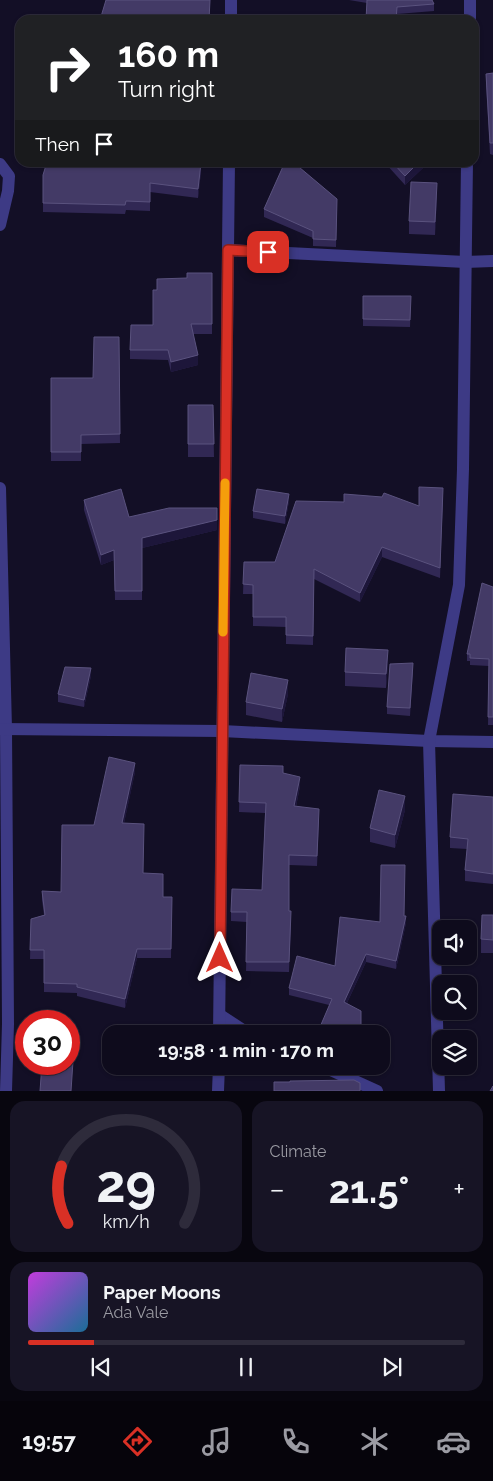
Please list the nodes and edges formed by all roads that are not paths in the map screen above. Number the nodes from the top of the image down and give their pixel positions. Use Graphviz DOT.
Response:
graph roads {
  1 [pos="232,0"];
  2 [pos="470,0"];
  3 [pos="231,15"];
  4 [pos="470,15"];
  5 [pos="0,164"];
  6 [pos="229,167"];
  7 [pos="467,167"];
  8 [pos="0,225"];
  9 [pos="228,250"];
  10 [pos="493,261"];
  11 [pos="465,262"];
  12 [pos="0,488"];
  13 [pos="3,729"];
  14 [pos="222,731"];
  15 [pos="429,741"];
  16 [pos="493,742"];
  17 [pos="220,1015"];
  18 [pos="219,1025"];
  19 [pos="235,1025"];
  20 [pos="219,1075"];
  21 [pos="342,1075"];
  22 [pos="6,1091"];
  23 [pos="218,1091"];
  24 [pos="377,1091"];
  25 [pos="440,1091"];
  1 -- 3 [label="street"];
  2 -- 4 [label="street"];
  5 -- 8 [label="street"];
  6 -- 9 [label="street"];
  7 -- 11 [label="street"];
  9 -- 11 [label="street"];
  9 -- 14 [label="street"];
  10 -- 11 [label="street"];
  11 -- 15 [label="street"];
  12 -- 13 [label="street"];
  13 -- 14 [label="street"];
  13 -- 22 [label="street"];
  14 -- 15 [label="street"];
  14 -- 17 [label="street"];
  15 -- 16 [label="street"];
  15 -- 25 [label="street"];
  17 -- 18 [label="street"];
  17 -- 19 [label="street"];
  20 -- 23 [label="street"];
  21 -- 24 [label="street"];
}
